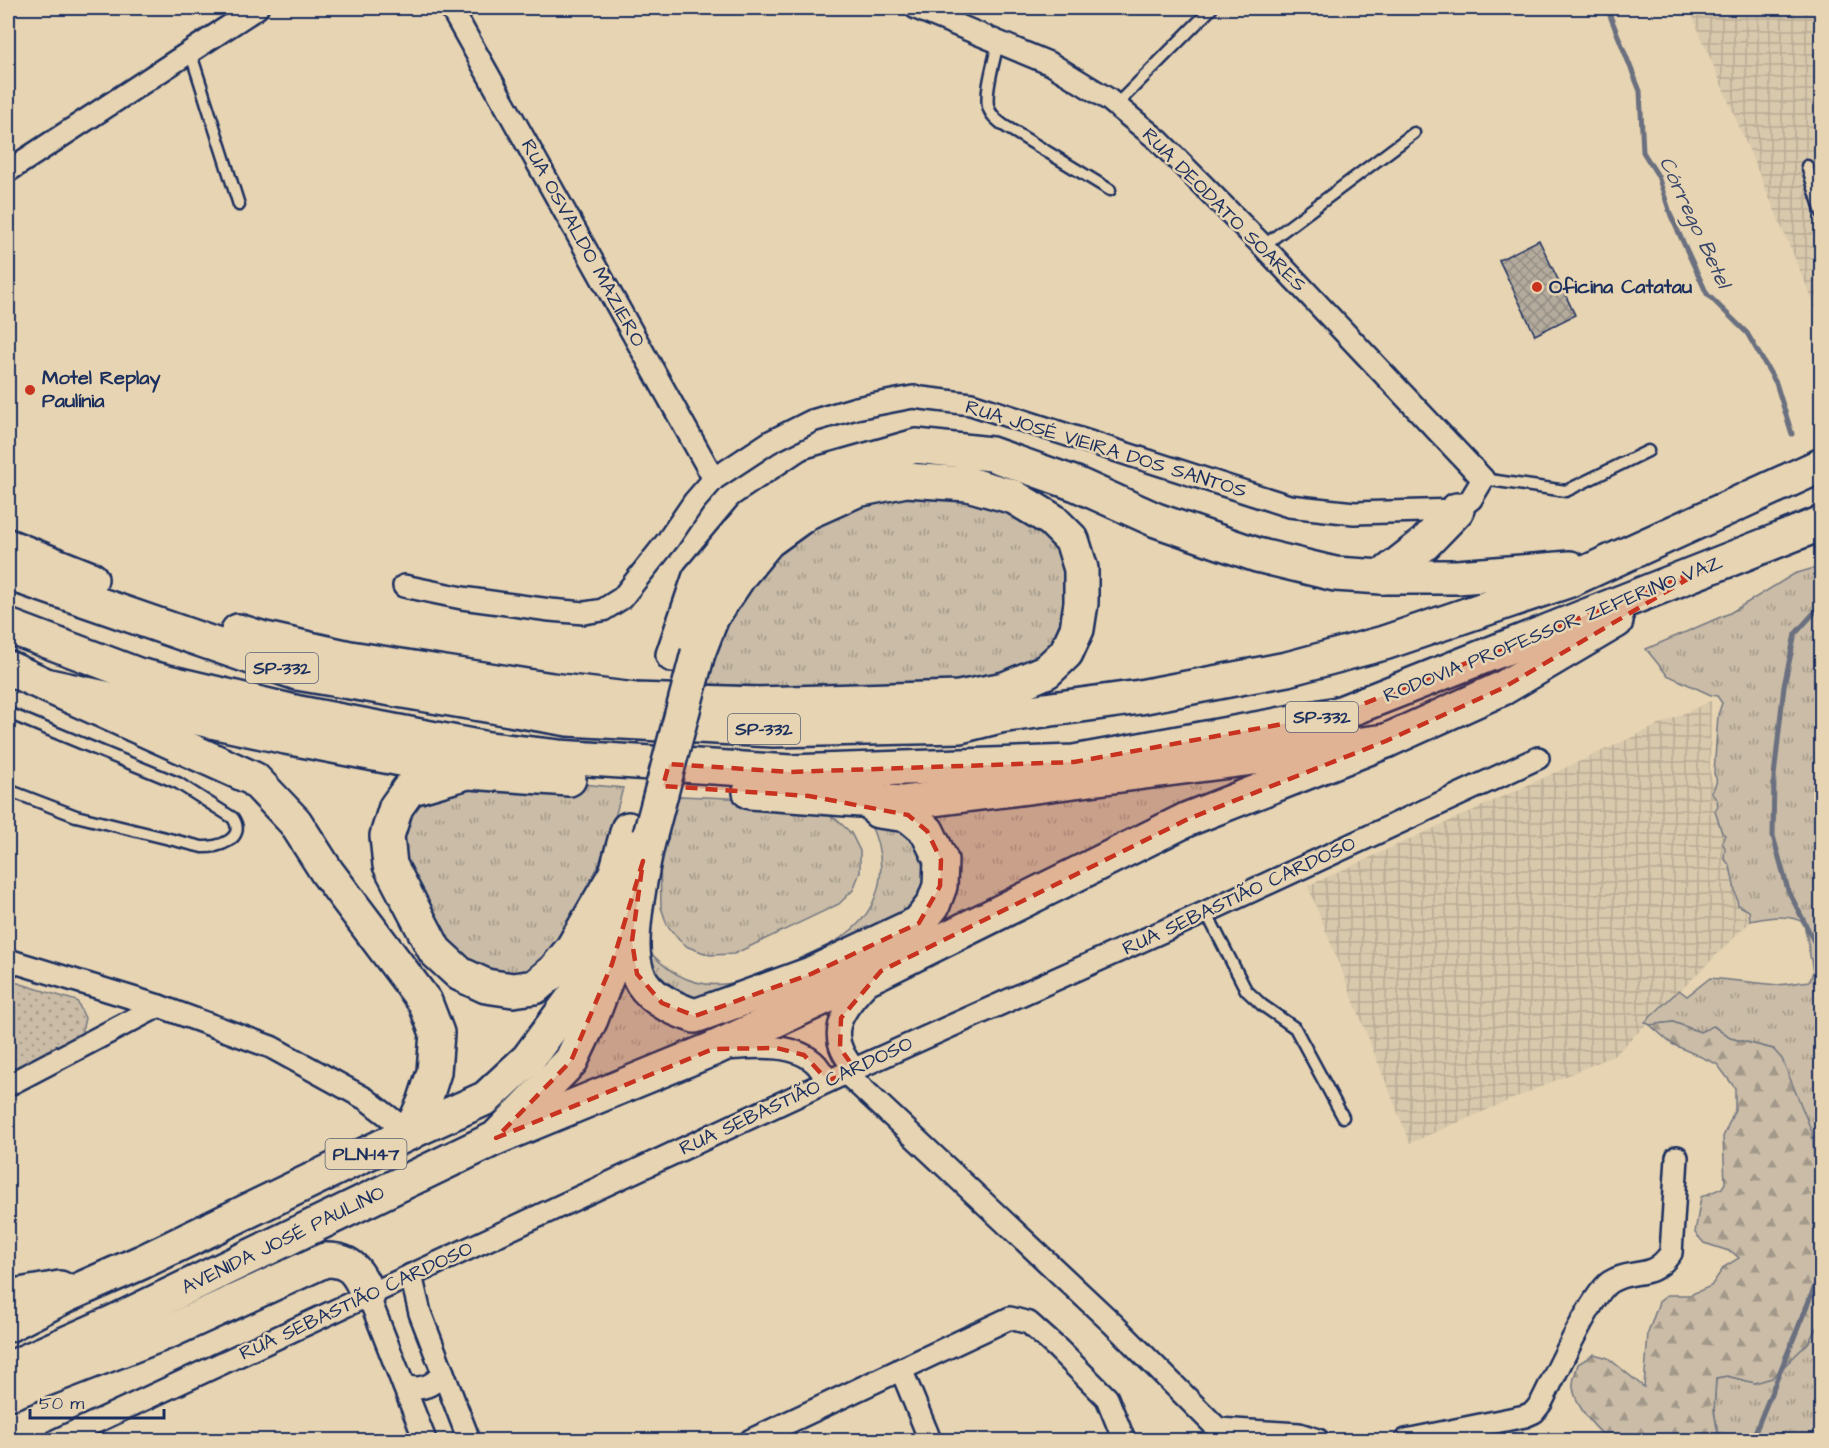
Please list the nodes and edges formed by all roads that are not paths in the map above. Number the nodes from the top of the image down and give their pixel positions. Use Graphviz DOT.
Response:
graph roads {
  1 [pos="256,8"];
  2 [pos="451,8"];
  3 [pos="916,8"];
  4 [pos="1212,8"];
  5 [pos="998,42"];
  6 [pos="190,51"];
  7 [pos="1116,105"];
  8 [pos="1414,134"];
  9 [pos="1807,166"];
  10 [pos="8,171"];
  11 [pos="1110,190"];
  12 [pos="240,205"];
  13 [pos="1821,213"];
  14 [pos="1263,246"];
  15 [pos="1648,451"];
  16 [pos="1821,465"];
  17 [pos="714,479"];
  18 [pos="1483,479"];
  19 [pos="1457,510"];
  20 [pos="1821,523"];
  21 [pos="8,546"];
  22 [pos="1605,566"];
  23 [pos="1708,567"];
  24 [pos="8,573"];
  25 [pos="1382,577"];
  26 [pos="404,586"];
  27 [pos="8,626"];
  28 [pos="686,654"];
  29 [pos="8,668"];
  30 [pos="49,686"];
  31 [pos="8,714"];
  32 [pos="1386,741"];
  33 [pos="1538,758"];
  34 [pos="469,772"];
  35 [pos="8,790"];
  36 [pos="809,796"];
  37 [pos="634,850"];
  38 [pos="1206,912"];
  39 [pos="8,960"];
  40 [pos="881,971"];
  41 [pos="159,1006"];
  42 [pos="713,1049"];
  43 [pos="843,1074"];
  44 [pos="8,1085"];
  45 [pos="1343,1117"];
  46 [pos="410,1133"];
  47 [pos="496,1138"];
  48 [pos="1677,1157"];
  49 [pos="411,1275"];
  50 [pos="100,1280"];
  51 [pos="368,1294"];
  52 [pos="8,1297"];
  53 [pos="8,1326"];
  54 [pos="901,1369"];
  55 [pos="443,1373"];
  56 [pos="9,1386"];
  57 [pos="404,1386"];
  58 [pos="1223,1435"];
  59 [pos="57,1440"];
  60 [pos="425,1440"];
  61 [pos="469,1440"];
  62 [pos="751,1440"];
  63 [pos="930,1440"];
  64 [pos="1124,1440"];
  65 [pos="1318,1440"];
  66 [pos="1406,1440"];
  1 -- 6 [label="street"];
  2 -- 17 [label="street, RUA OSVALDO MAZIERO"];
  3 -- 5 [label="street, RUA DEODATO SOARES"];
  4 -- 7 [label="lane"];
  5 -- 7 [label="street, RUA DEODATO SOARES"];
  5 -- 11 [label="lane"];
  6 -- 10 [label="street"];
  6 -- 12 [label="lane"];
  7 -- 14 [label="street, RUA DEODATO SOARES"];
  8 -- 14 [label="lane"];
  9 -- 13 [label="lane"];
  14 -- 18 [label="street, RUA DEODATO SOARES"];
  15 -- 18 [label="lane"];
  16 -- 22 [label="main road, RODOVIA PROFESSOR ZEFERINO VAZ / SP-332"];
  17 -- 19 [label="street, RUA JOSÉ VIEIRA DOS SANTOS"];
  17 -- 26 [label="street, RUA JOSÉ VIEIRA DOS SANTOS"];
  18 -- 19 [label="street"];
  19 -- 25 [label="main road"];
  20 -- 23 [label="main road, RODOVIA PROFESSOR ZEFERINO VAZ / SP-332"];
  21 -- 28 [label="main road"];
  22 -- 24 [label="main road, RODOVIA PROFESSOR ZEFERINO VAZ / SP-332"];
  22 -- 25 [label="main road"];
  23 -- 27 [label="main road, RODOVIA PROFESSOR ZEFERINO VAZ / SP-332"];
  23 -- 32 [label="main road"];
  25 -- 28 [label="main road"];
  28 -- 37 [label="main road, bridge"];
  29 -- 30 [label="main road"];
  30 -- 34 [label="main road"];
  30 -- 46 [label="main road"];
  31 -- 35 [label="lane"];
  32 -- 36 [label="main road"];
  32 -- 40 [label="main road"];
  33 -- 38 [label="street, RUA SEBASTIÃO CARDOSO"];
  34 -- 36 [label="main road"];
  34 -- 37 [label="main road"];
  36 -- 37 [label="main road"];
  37 -- 46 [label="main road, AVENIDA JOSÉ PAULINO / PLN-147"];
  37 -- 47 [label="main road, AVENIDA JOSÉ PAULINO"];
  38 -- 43 [label="street, RUA SEBASTIÃO CARDOSO"];
  38 -- 45 [label="lane"];
  39 -- 41 [label="street"];
  40 -- 42 [label="main road"];
  40 -- 43 [label="street"];
  41 -- 44 [label="street"];
  41 -- 46 [label="street"];
  42 -- 43 [label="street"];
  42 -- 47 [label="main road"];
  43 -- 49 [label="street, RUA SEBASTIÃO CARDOSO"];
  43 -- 58 [label="street"];
  46 -- 50 [label="main road, AVENIDA JOSÉ PAULINO / PLN-147"];
  47 -- 56 [label="main road, AVENIDA JOSÉ PAULINO / PLN-147"];
  48 -- 66 [label="street"];
  49 -- 51 [label="street, RUA SEBASTIÃO CARDOSO"];
  49 -- 55 [label="street"];
  50 -- 52 [label="main road"];
  50 -- 53 [label="main road, AVENIDA JOSÉ PAULINO / PLN-147"];
  51 -- 56 [label="main road"];
  51 -- 57 [label="street"];
  51 -- 59 [label="street, RUA SEBASTIÃO CARDOSO"];
  54 -- 62 [label="street"];
  54 -- 63 [label="street"];
  54 -- 64 [label="street"];
  55 -- 57 [label="street"];
  55 -- 61 [label="street"];
  57 -- 60 [label="street"];
  58 -- 65 [label="street"];
}
